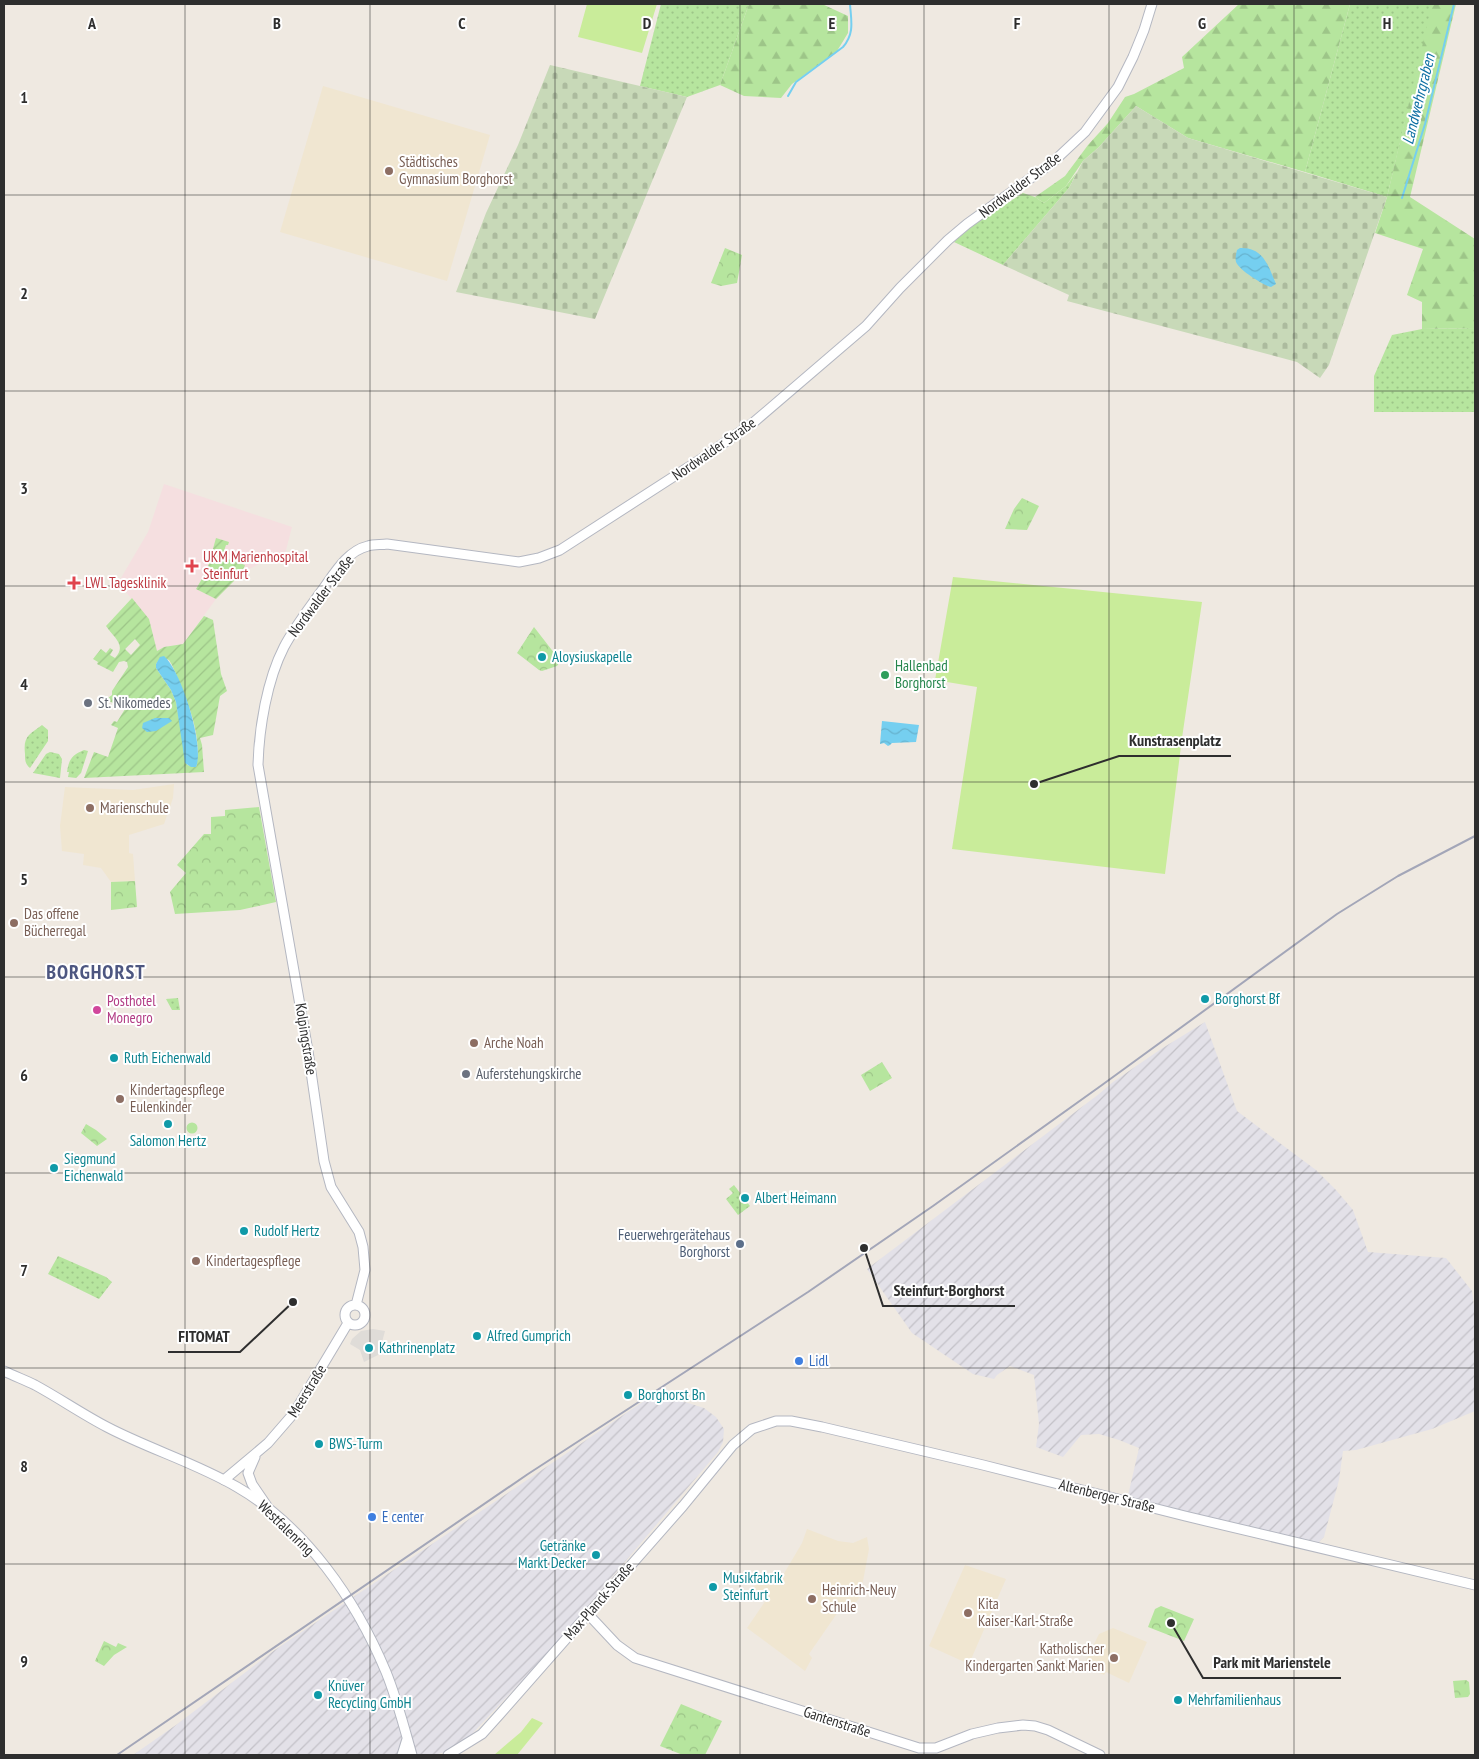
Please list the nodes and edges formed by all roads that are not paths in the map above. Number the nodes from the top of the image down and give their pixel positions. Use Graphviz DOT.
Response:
graph roads {
  1 [pos="1152,4"];
  2 [pos="258,765"];
  3 [pos="356,1305"];
  4 [pos="348,1323"];
  5 [pos="4,1372"];
  6 [pos="741,1437"];
  7 [pos="258,1452"];
  8 [pos="224,1480"];
  9 [pos="266,1506"];
  10 [pos="1475,1585"];
  11 [pos="588,1614"];
  12 [pos="407,1739"];
  13 [pos="402,1755"];
  14 [pos="412,1755"];
  15 [pos="448,1755"];
  16 [pos="1100,1755"];
  1 -- 2 [label="street, Nordwalder Straße"];
  2 -- 3 [label="street, Kolpingstraße"];
  3 -- 4 [label="street"];
  3 -- 4 [label="street"];
  4 -- 7 [label="street, Meerstraße"];
  5 -- 8 [label="street, Westfalenring"];
  6 -- 10 [label="street, Altenberger Straße"];
  6 -- 11 [label="street, Max-Planck-Straße"];
  7 -- 8 [label="street, Meerstraße"];
  7 -- 9 [label="street, Meerstraße"];
  8 -- 9 [label="street, Westfalenring"];
  9 -- 12 [label="street, Westfalenring"];
  11 -- 15 [label="street, Max-Planck-Straße"];
  11 -- 16 [label="street, Gantenstraße"];
  12 -- 13 [label="street"];
  12 -- 14 [label="street, Westfalenring"];
}
